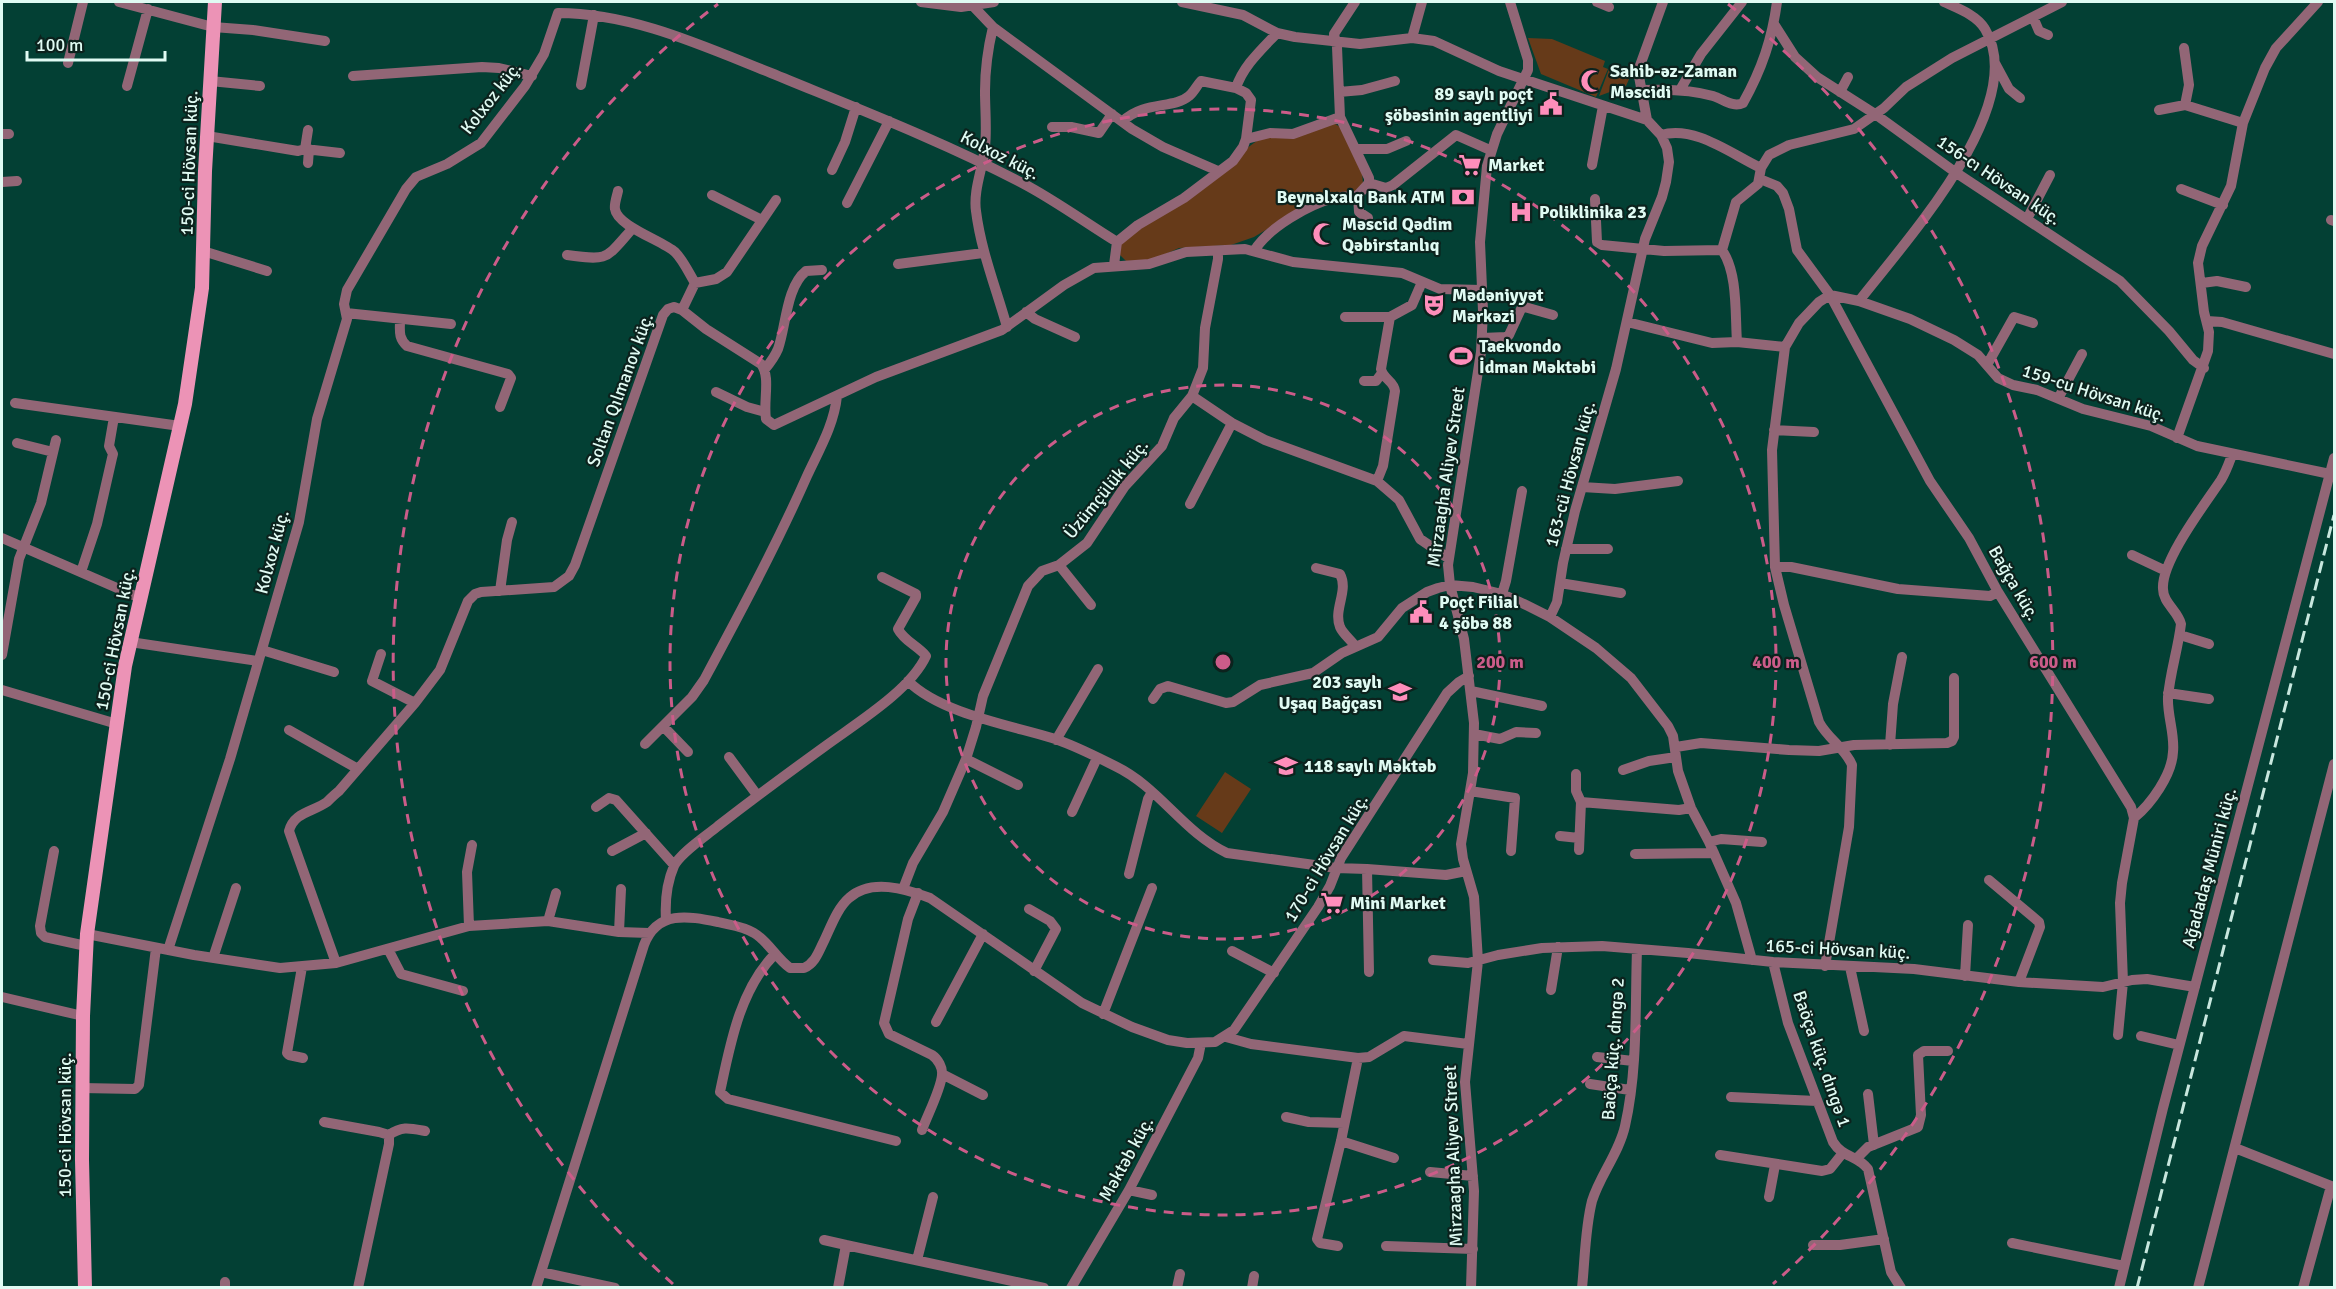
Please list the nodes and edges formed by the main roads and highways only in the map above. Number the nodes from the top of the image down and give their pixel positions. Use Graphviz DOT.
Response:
graph roads {
  1 [pos="215,2"];
  2 [pos="85,1287"];
  1 -- 2 [label="main road, 150-ci Hövsan küç."];
}
